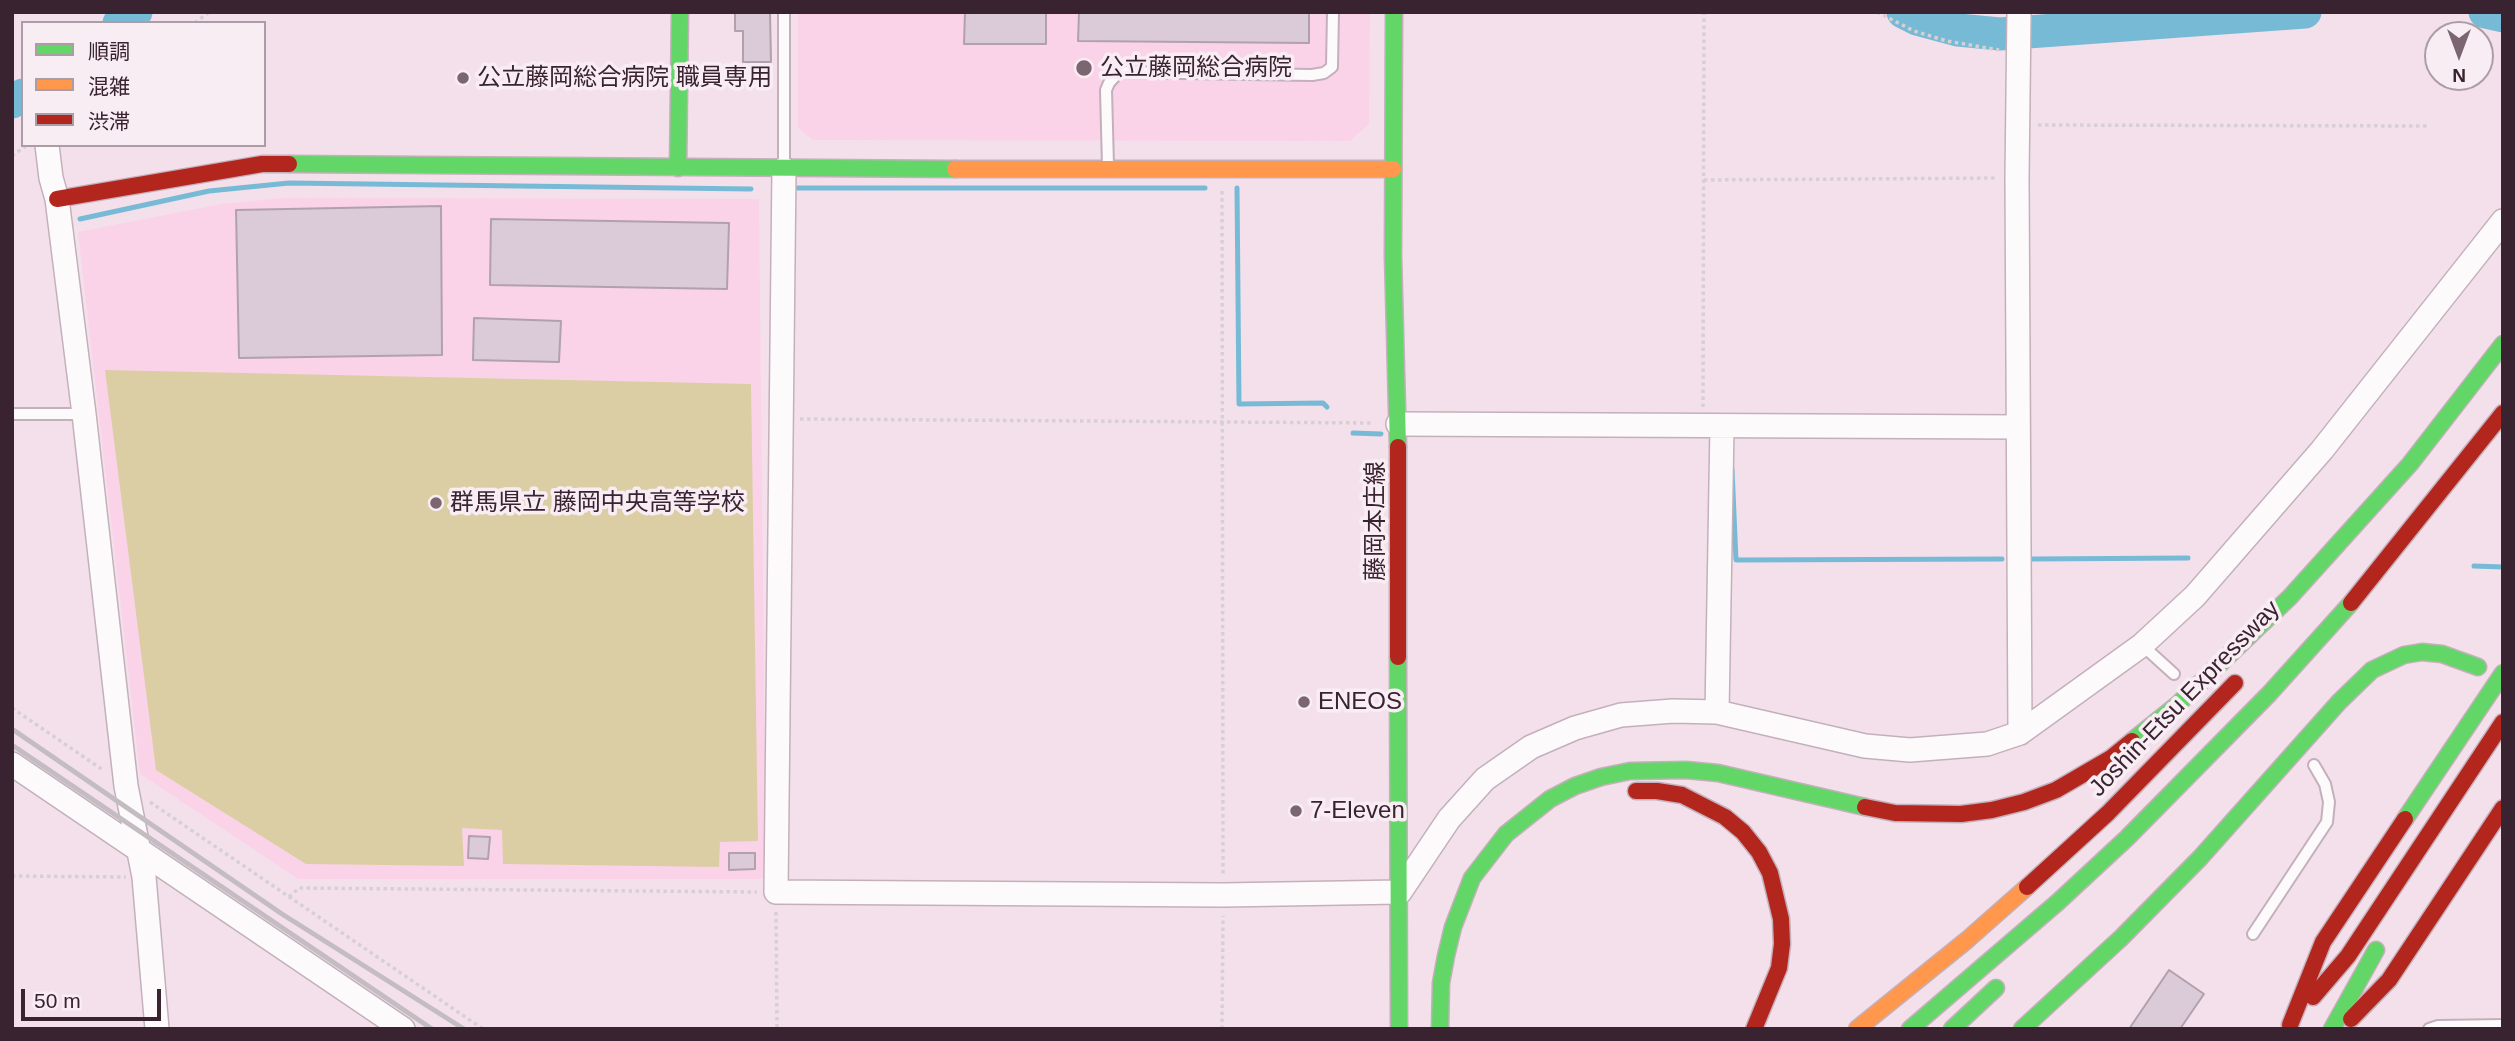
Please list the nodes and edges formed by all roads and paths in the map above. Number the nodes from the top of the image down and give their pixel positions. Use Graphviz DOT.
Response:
graph roads {
  1 [pos="680,12"];
  2 [pos="784,12"];
  3 [pos="1333,12"];
  4 [pos="1394,12"];
  5 [pos="1704,12"];
  6 [pos="1877,12"];
  7 [pos="2018,17"];
  8 [pos="2018,50"];
  9 [pos="2017,125"];
  10 [pos="2427,126"];
  11 [pos="47,147"];
  12 [pos="678,168"];
  13 [pos="1222,168"];
  14 [pos="784,169"];
  15 [pos="1109,169"];
  16 [pos="1393,169"];
  17 [pos="2017,178"];
  18 [pos="1703,180"];
  19 [pos="57,199"];
  20 [pos="2503,221"];
  21 [pos="2503,344"];
  22 [pos="2503,360"];
  23 [pos="12,414"];
  24 [pos="84,414"];
  25 [pos="2503,414"];
  26 [pos="780,419"];
  27 [pos="1222,422"];
  28 [pos="1398,424"];
  29 [pos="1712,427"];
  30 [pos="2018,427"];
  31 [pos="2349,556"];
  32 [pos="2142,645"];
  33 [pos="2478,667"];
  34 [pos="2249,668"];
  35 [pos="2503,673"];
  36 [pos="2174,674"];
  37 [pos="2269,694"];
  38 [pos="1717,712"];
  39 [pos="2503,722"];
  40 [pos="2020,733"];
  41 [pos="12,764"];
  42 [pos="2314,765"];
  43 [pos="1618,793"];
  44 [pos="2503,808"];
  45 [pos="140,850"];
  46 [pos="12,876"];
  47 [pos="144,877"];
  48 [pos="776,892"];
  49 [pos="1400,892"];
  50 [pos="1223,895"];
  51 [pos="2083,901"];
  52 [pos="2388,932"];
  53 [pos="2253,934"];
  54 [pos="2008,977"];
  55 [pos="2503,1025"];
  56 [pos="2289,1027"];
  57 [pos="157,1029"];
  58 [pos="403,1029"];
  59 [pos="482,1029"];
  60 [pos="777,1029"];
  61 [pos="1222,1029"];
  62 [pos="1399,1029"];
  63 [pos="1440,1029"];
  64 [pos="1754,1029"];
  65 [pos="1857,1029"];
  66 [pos="1910,1029"];
  67 [pos="1952,1029"];
  68 [pos="2022,1029"];
  69 [pos="2332,1029"];
  70 [pos="2341,1029"];
  71 [pos="2428,1029"];
  1 -- 12 [label="main road"];
  2 -- 14 [label="lane"];
  3 -- 15 [label="lane"];
  4 -- 16 [label="main road, 藤岡本庄線"];
  5 -- 18 [label="path"];
  6 -- 8 [label="path"];
  7 -- 8 [label="street"];
  8 -- 9 [label="street"];
  9 -- 10 [label="path"];
  9 -- 17 [label="street"];
  11 -- 19 [label="street"];
  12 -- 14 [label="main road"];
  12 -- 19 [label="main road"];
  13 -- 15 [label="main road"];
  13 -- 16 [label="main road"];
  13 -- 27 [label="path"];
  14 -- 15 [label="main road"];
  14 -- 26 [label="street"];
  16 -- 28 [label="main road, 藤岡本庄線"];
  17 -- 18 [label="path"];
  17 -- 30 [label="street"];
  18 -- 29 [label="path"];
  19 -- 24 [label="street"];
  20 -- 32 [label="street"];
  21 -- 63 [label="main road"];
  22 -- 31 [label="main road"];
  23 -- 24 [label="lane"];
  24 -- 45 [label="street"];
  25 -- 37 [label="main road"];
  26 -- 27 [label="path"];
  26 -- 48 [label="street"];
  27 -- 28 [label="path"];
  27 -- 50 [label="path"];
  28 -- 29 [label="street"];
  28 -- 49 [label="main road, 藤岡本庄線"];
  29 -- 30 [label="street"];
  29 -- 38 [label="street"];
  30 -- 40 [label="street"];
  32 -- 36 [label="lane"];
  32 -- 40 [label="street"];
  33 -- 68 [label="main road"];
  34 -- 65 [label="main road, Joshin-Etsu Expressway"];
  35 -- 56 [label="main road"];
  37 -- 51 [label="main road"];
  37 -- 66 [label="main road"];
  38 -- 40 [label="street"];
  38 -- 49 [label="street"];
  39 -- 56 [label="main road"];
  41 -- 45 [label="street"];
  42 -- 53 [label="lane"];
  43 -- 64 [label="main road"];
  44 -- 70 [label="main road"];
  45 -- 47 [label="street"];
  45 -- 58 [label="street"];
  46 -- 47 [label="path"];
  47 -- 57 [label="street"];
  48 -- 50 [label="street"];
  48 -- 59 [label="path"];
  48 -- 60 [label="path"];
  49 -- 50 [label="street"];
  49 -- 62 [label="main road, 藤岡本庄線"];
  50 -- 61 [label="path"];
  52 -- 69 [label="main road"];
  54 -- 67 [label="main road"];
  55 -- 71 [label="lane"];
}
